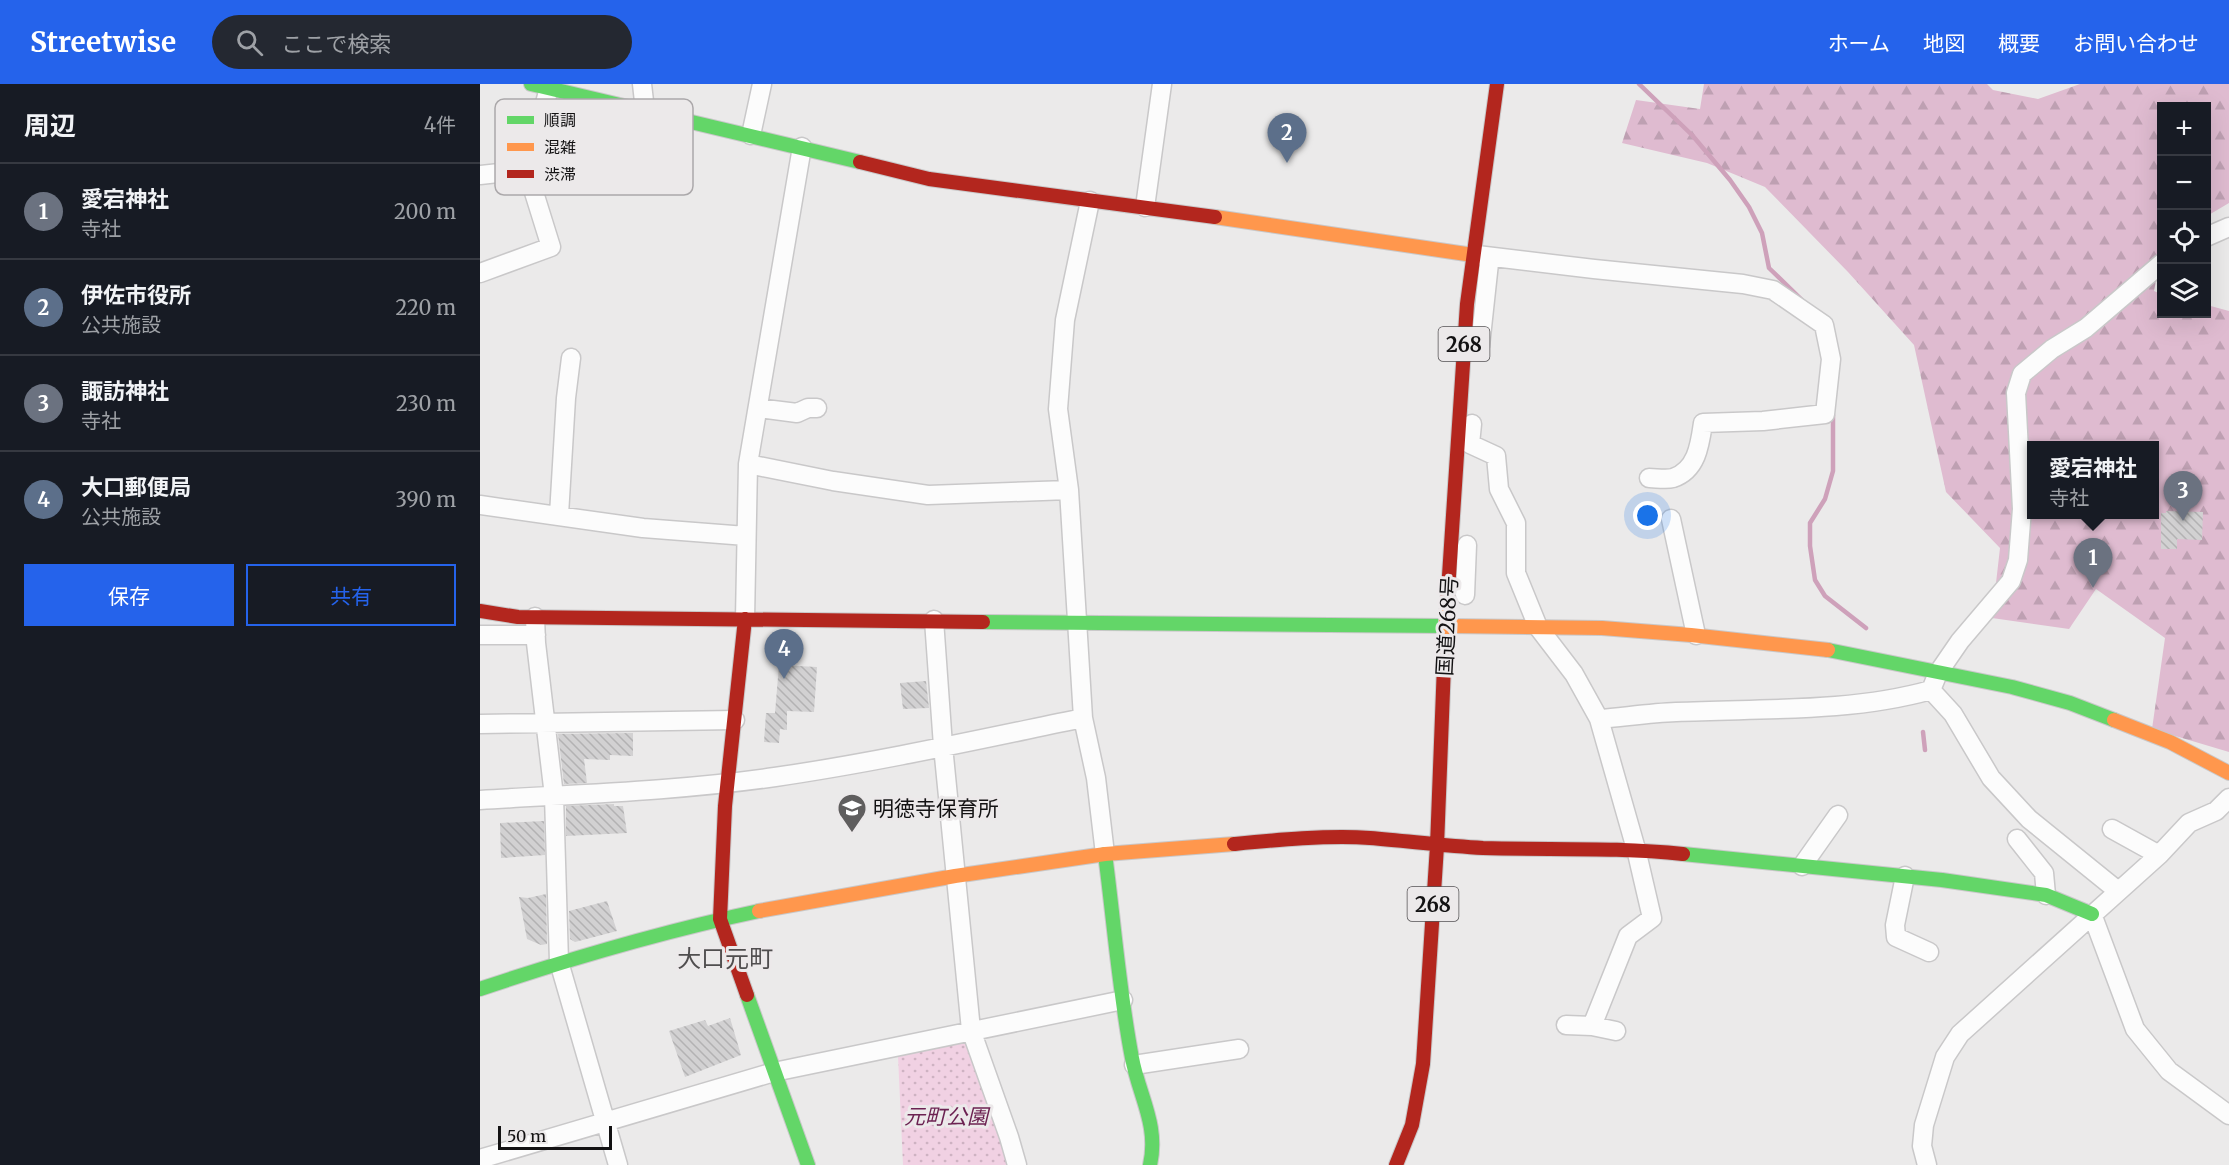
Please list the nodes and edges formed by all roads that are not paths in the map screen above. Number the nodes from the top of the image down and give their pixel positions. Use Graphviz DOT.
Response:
graph roads {
  1 [pos="531,84"];
  2 [pos="642,84"];
  3 [pos="762,84"];
  4 [pos="1162,84"];
  5 [pos="1497,84"];
  6 [pos="549,88"];
  7 [pos="546,99"];
  8 [pos="597,99"];
  9 [pos="644,99"];
  10 [pos="693,121"];
  11 [pos="751,135"];
  12 [pos="802,147"];
  13 [pos="495,173"];
  14 [pos="480,175"];
  15 [pos="534,195"];
  16 [pos="1090,201"];
  17 [pos="1145,207"];
  18 [pos="2229,227"];
  19 [pos="2211,235"];
  20 [pos="1481,256"];
  21 [pos="2161,264"];
  22 [pos="480,273"];
  23 [pos="571,358"];
  24 [pos="758,408"];
  25 [pos="817,408"];
  26 [pos="1470,444"];
  27 [pos="748,464"];
  28 [pos="1649,478"];
  29 [pos="1069,490"];
  30 [pos="480,505"];
  31 [pos="558,515"];
  32 [pos="1671,519"];
  33 [pos="746,536"];
  34 [pos="1465,595"];
  35 [pos="480,611"];
  36 [pos="745,619"];
  37 [pos="934,620"];
  38 [pos="1078,621"];
  39 [pos="535,626"];
  40 [pos="1538,627"];
  41 [pos="480,634"];
  42 [pos="1696,635"];
  43 [pos="1938,672"];
  44 [pos="1931,690"];
  45 [pos="1083,718"];
  46 [pos="1599,719"];
  47 [pos="735,720"];
  48 [pos="546,723"];
  49 [pos="480,724"];
  50 [pos="943,746"];
  51 [pos="2229,773"];
  52 [pos="728,783"];
  53 [pos="554,796"];
  54 [pos="2229,798"];
  55 [pos="480,800"];
  56 [pos="1838,815"];
  57 [pos="2112,829"];
  58 [pos="2017,839"];
  59 [pos="1437,846"];
  60 [pos="1636,849"];
  61 [pos="1105,854"];
  62 [pos="2159,855"];
  63 [pos="1802,866"];
  64 [pos="955,876"];
  65 [pos="1905,876"];
  66 [pos="2118,891"];
  67 [pos="2046,895"];
  68 [pos="2092,914"];
  69 [pos="720,920"];
  70 [pos="1929,952"];
  71 [pos="559,962"];
  72 [pos="480,989"];
  73 [pos="1124,1000"];
  74 [pos="1566,1024"];
  75 [pos="1592,1026"];
  76 [pos="971,1030"];
  77 [pos="1616,1030"];
  78 [pos="1239,1049"];
  79 [pos="1134,1065"];
  80 [pos="774,1072"];
  81 [pos="2229,1114"];
  82 [pos="606,1123"];
  83 [pos="480,1159"];
  84 [pos="618,1165"];
  85 [pos="808,1165"];
  86 [pos="1017,1165"];
  87 [pos="1150,1165"];
  88 [pos="1396,1165"];
  89 [pos="1927,1165"];
  1 -- 6 [label="main road"];
  2 -- 9 [label="street"];
  3 -- 11 [label="street"];
  4 -- 17 [label="street"];
  5 -- 20 [label="main road, 国道268号 / 268"];
  6 -- 7 [label="street"];
  6 -- 8 [label="main road"];
  10 -- 11 [label="main road"];
  11 -- 12 [label="main road"];
  12 -- 16 [label="main road"];
  12 -- 24 [label="street"];
  13 -- 14 [label="street"];
  15 -- 22 [label="street"];
  16 -- 17 [label="main road"];
  16 -- 29 [label="street"];
  17 -- 20 [label="main road"];
  18 -- 19 [label="street"];
  20 -- 26 [label="street"];
  20 -- 28 [label="street"];
  20 -- 59 [label="main road, 国道268号 / 268, bridge"];
  21 -- 43 [label="street"];
  23 -- 31 [label="street"];
  24 -- 25 [label="street"];
  24 -- 27 [label="street"];
  26 -- 34 [label="street"];
  26 -- 40 [label="street"];
  27 -- 29 [label="street"];
  27 -- 33 [label="street"];
  29 -- 38 [label="street"];
  30 -- 31 [label="street"];
  31 -- 33 [label="street"];
  32 -- 42 [label="street"];
  33 -- 36 [label="street"];
  35 -- 39 [label="main road"];
  36 -- 37 [label="main road"];
  36 -- 39 [label="main road"];
  36 -- 47 [label="main road"];
  37 -- 38 [label="main road"];
  37 -- 50 [label="street"];
  38 -- 40 [label="main road"];
  38 -- 45 [label="street"];
  39 -- 41 [label="street"];
  39 -- 48 [label="street"];
  40 -- 42 [label="main road"];
  40 -- 46 [label="street"];
  42 -- 43 [label="main road"];
  43 -- 44 [label="street"];
  43 -- 51 [label="main road"];
  44 -- 46 [label="street"];
  44 -- 66 [label="street"];
  45 -- 50 [label="street"];
  45 -- 61 [label="street"];
  46 -- 60 [label="street"];
  47 -- 48 [label="street"];
  47 -- 52 [label="main road"];
  48 -- 49 [label="street"];
  48 -- 53 [label="street"];
  50 -- 52 [label="street"];
  50 -- 64 [label="street"];
  52 -- 53 [label="street"];
  52 -- 69 [label="main road"];
  53 -- 55 [label="street"];
  53 -- 71 [label="street"];
  54 -- 62 [label="street"];
  56 -- 63 [label="street"];
  57 -- 62 [label="street"];
  58 -- 67 [label="street"];
  59 -- 60 [label="main road"];
  59 -- 61 [label="main road"];
  59 -- 88 [label="main road, 国道268号 / 268"];
  60 -- 63 [label="main road"];
  60 -- 75 [label="street"];
  61 -- 64 [label="main road"];
  61 -- 73 [label="main road"];
  62 -- 66 [label="street"];
  63 -- 65 [label="main road"];
  64 -- 69 [label="main road"];
  64 -- 76 [label="street"];
  65 -- 67 [label="main road"];
  65 -- 70 [label="street"];
  66 -- 68 [label="street"];
  67 -- 68 [label="main road"];
  68 -- 81 [label="street"];
  68 -- 89 [label="street"];
  69 -- 71 [label="main road"];
  69 -- 80 [label="main road"];
  71 -- 72 [label="main road"];
  71 -- 82 [label="street"];
  73 -- 76 [label="street"];
  73 -- 79 [label="main road"];
  74 -- 75 [label="street"];
  75 -- 77 [label="street"];
  76 -- 80 [label="street"];
  76 -- 86 [label="street"];
  78 -- 79 [label="street"];
  79 -- 87 [label="main road"];
  80 -- 82 [label="street"];
  80 -- 85 [label="main road"];
  82 -- 83 [label="street"];
  82 -- 84 [label="street"];
}
